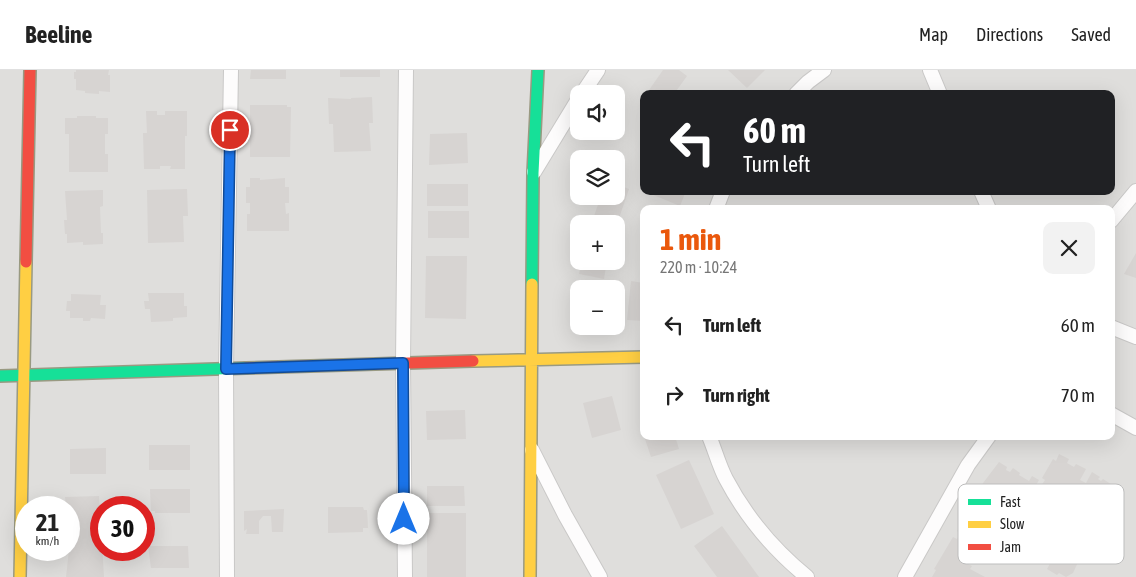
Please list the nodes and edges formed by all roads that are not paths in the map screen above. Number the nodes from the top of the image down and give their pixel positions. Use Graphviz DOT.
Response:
graph roads {
  1 [pos="30,70"];
  2 [pos="231,70"];
  3 [pos="406,70"];
  4 [pos="538,70"];
  5 [pos="598,70"];
  6 [pos="824,70"];
  7 [pos="930,70"];
  8 [pos="588,85"];
  9 [pos="800,90"];
  10 [pos="938,90"];
  11 [pos="570,113"];
  12 [pos="533,173"];
  13 [pos="1136,191"];
  14 [pos="1115,216"];
  15 [pos="1115,329"];
  16 [pos="1136,337"];
  17 [pos="640,357"];
  18 [pos="531,359"];
  19 [pos="403,363"];
  20 [pos="226,369"];
  21 [pos="24,375"];
  22 [pos="0,376"];
  23 [pos="1115,416"];
  24 [pos="1136,428"];
  25 [pos="711,440"];
  26 [pos="986,440"];
  27 [pos="531,447"];
  28 [pos="20,577"];
  29 [pos="227,577"];
  30 [pos="405,577"];
  31 [pos="530,577"];
  32 [pos="600,577"];
  33 [pos="807,577"];
  34 [pos="905,577"];
  1 -- 21 [label="street"];
  2 -- 20 [label="street"];
  3 -- 19 [label="street"];
  4 -- 12 [label="street"];
  5 -- 8 [label="street"];
  6 -- 9 [label="street"];
  7 -- 10 [label="street"];
  11 -- 12 [label="street"];
  12 -- 18 [label="street"];
  13 -- 14 [label="street"];
  15 -- 16 [label="street"];
  17 -- 18 [label="street"];
  18 -- 19 [label="street"];
  18 -- 27 [label="street"];
  19 -- 20 [label="street"];
  19 -- 30 [label="street"];
  20 -- 21 [label="street"];
  20 -- 29 [label="street"];
  21 -- 22 [label="street"];
  21 -- 28 [label="street"];
  23 -- 24 [label="street"];
  25 -- 33 [label="street"];
  26 -- 34 [label="street"];
  27 -- 31 [label="street"];
  27 -- 32 [label="street"];
}
